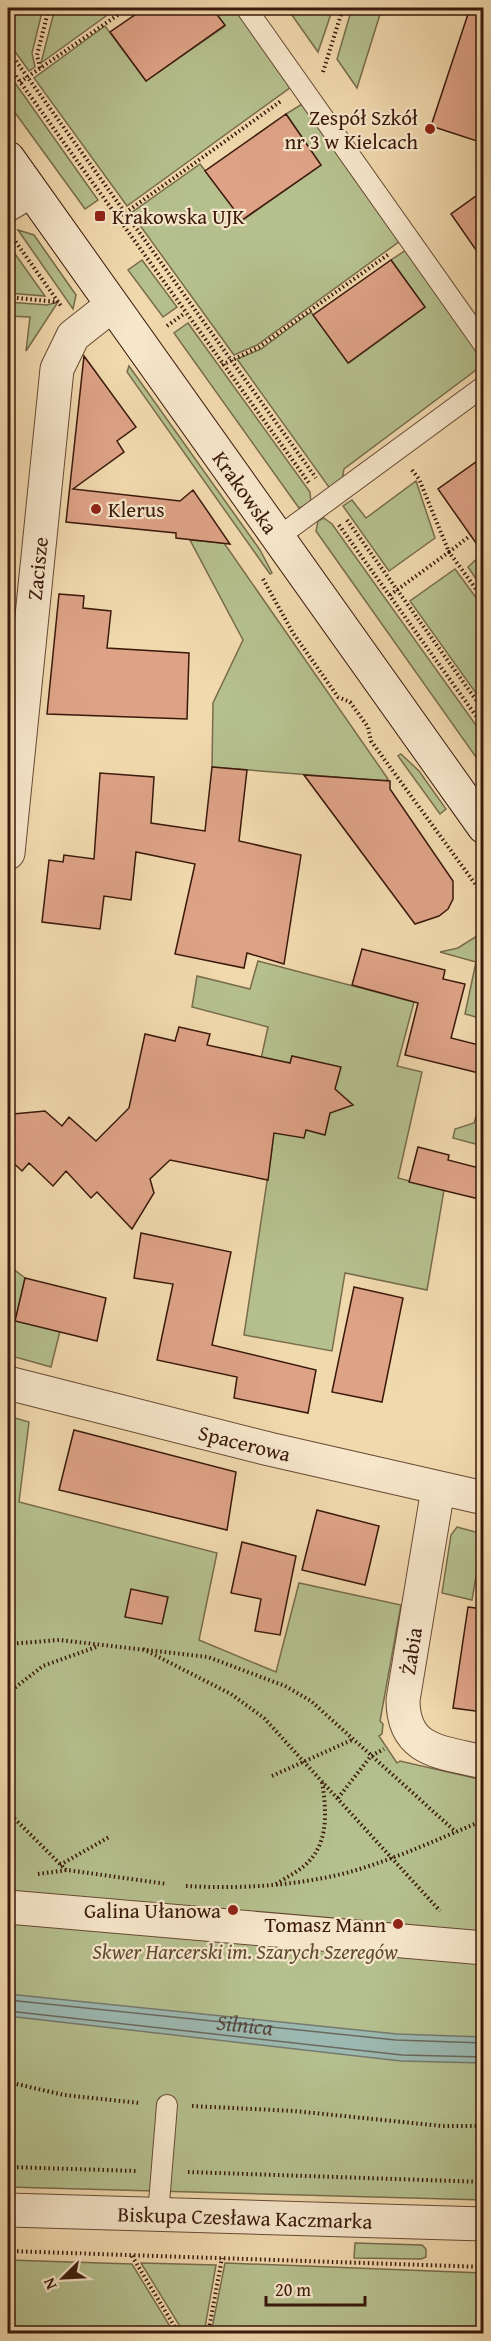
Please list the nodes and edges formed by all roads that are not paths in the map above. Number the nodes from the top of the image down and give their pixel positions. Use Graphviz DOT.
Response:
graph roads {
  1 [pos="246,8"];
  2 [pos="8,158"];
  3 [pos="21,204"];
  4 [pos="111,306"];
  5 [pos="483,345"];
  6 [pos="483,386"];
  7 [pos="277,538"];
  8 [pos="483,827"];
  9 [pos="8,852"];
  10 [pos="8,1383"];
  11 [pos="438,1488"];
  12 [pos="483,1498"];
  13 [pos="483,1762"];
  14 [pos="8,1907"];
  15 [pos="478,1947"];
  16 [pos="167,2105"];
  17 [pos="8,2210"];
  18 [pos="158,2215"];
  19 [pos="483,2224"];
  1 -- 5 [label="lane"];
  2 -- 3 [label="street, Krakowska"];
  3 -- 4 [label="street, Krakowska"];
  4 -- 7 [label="street, Krakowska"];
  4 -- 9 [label="street, Zacisze"];
  6 -- 7 [label="lane"];
  7 -- 8 [label="street, Krakowska"];
  10 -- 11 [label="street, Spacerowa"];
  11 -- 12 [label="street, Spacerowa"];
  11 -- 13 [label="street, Żabia"];
  14 -- 15 [label="street"];
  16 -- 18 [label="lane"];
  17 -- 18 [label="street, Biskupa Czesława Kaczmarka"];
  18 -- 19 [label="street, Biskupa Czesława Kaczmarka"];
}
